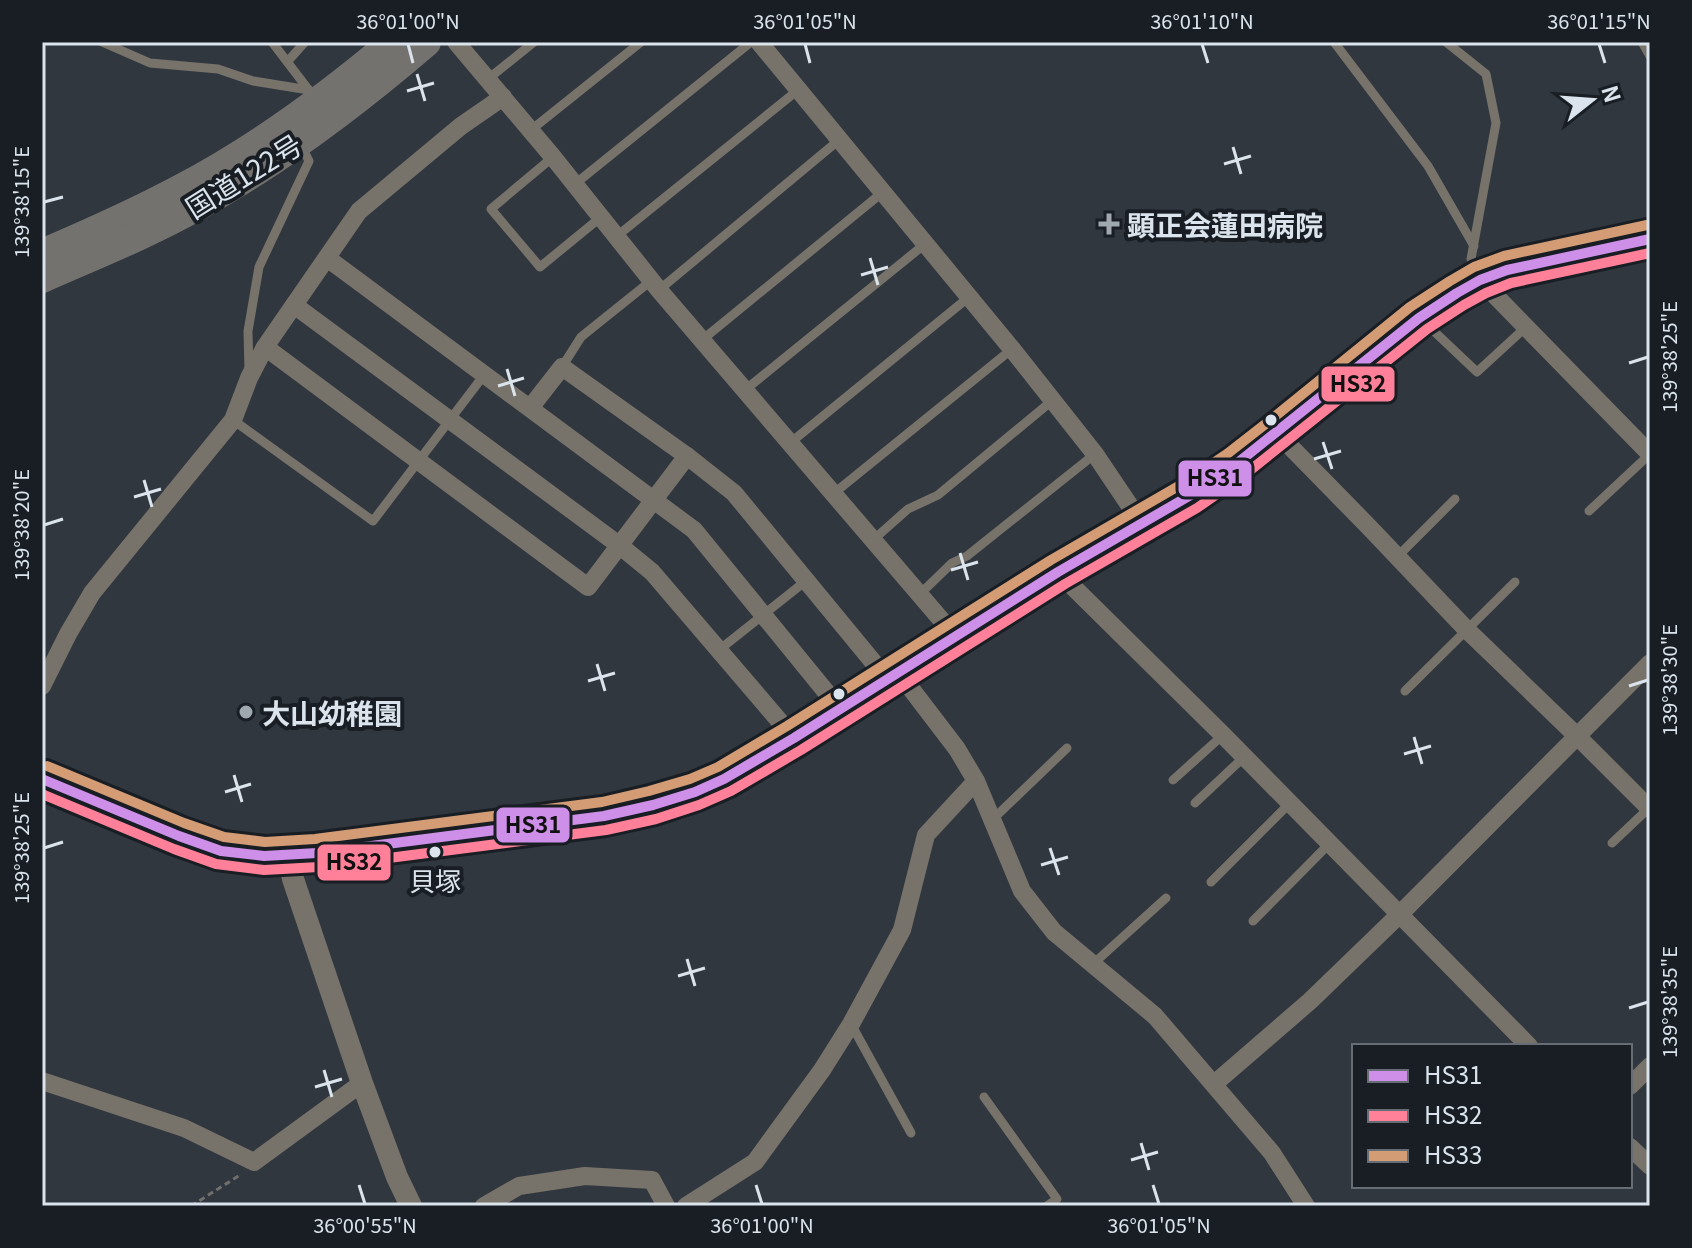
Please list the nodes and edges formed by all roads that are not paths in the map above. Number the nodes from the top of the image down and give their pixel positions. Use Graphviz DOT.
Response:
graph roads {
  1 [pos="102,42"];
  2 [pos="272,42"];
  3 [pos="305,42"];
  4 [pos="393,42"];
  5 [pos="426,42"];
  6 [pos="456,42"];
  7 [pos="534,42"];
  8 [pos="641,42"];
  9 [pos="751,42"];
  10 [pos="759,42"];
  11 [pos="1334,42"];
  12 [pos="1446,42"];
  13 [pos="1642,42"];
  14 [pos="1650,56"];
  15 [pos="288,61"];
  16 [pos="488,79"];
  17 [pos="798,90"];
  18 [pos="313,96"];
  19 [pos="503,97"];
  20 [pos="531,130"];
  21 [pos="839,140"];
  22 [pos="300,142"];
  23 [pos="553,157"];
  24 [pos="575,184"];
  25 [pos="883,192"];
  26 [pos="601,217"];
  27 [pos="617,236"];
  28 [pos="1650,239"];
  29 [pos="925,244"];
  30 [pos="1474,246"];
  31 [pos="42,254"];
  32 [pos="327,258"];
  33 [pos="42,278"];
  34 [pos="1480,280"];
  35 [pos="656,285"];
  36 [pos="969,297"];
  37 [pos="294,305"];
  38 [pos="1419,318"];
  39 [pos="1526,327"];
  40 [pos="702,340"];
  41 [pos="265,347"];
  42 [pos="1012,349"];
  43 [pos="562,367"];
  44 [pos="484,375"];
  45 [pos="249,378"];
  46 [pos="745,390"];
  47 [pos="1053,400"];
  48 [pos="530,408"];
  49 [pos="233,420"];
  50 [pos="449,421"];
  51 [pos="1277,433"];
  52 [pos="790,443"];
  53 [pos="1095,454"];
  54 [pos="1650,454"];
  55 [pos="687,456"];
  56 [pos="418,461"];
  57 [pos="833,494"];
  58 [pos="1455,499"];
  59 [pos="653,500"];
  60 [pos="1589,511"];
  61 [pos="1142,524"];
  62 [pos="873,540"];
  63 [pos="619,545"];
  64 [pos="1398,556"];
  65 [pos="1058,572"];
  66 [pos="807,580"];
  67 [pos="1515,582"];
  68 [pos="919,595"];
  69 [pos="763,615"];
  70 [pos="1466,629"];
  71 [pos="956,637"];
  72 [pos="718,651"];
  73 [pos="1650,663"];
  74 [pos="893,676"];
  75 [pos="42,686"];
  76 [pos="1405,691"];
  77 [pos="840,709"];
  78 [pos="1223,735"];
  79 [pos="1577,736"];
  80 [pos="794,738"];
  81 [pos="1067,748"];
  82 [pos="1244,757"];
  83 [pos="42,779"];
  84 [pos="1173,780"];
  85 [pos="976,781"];
  86 [pos="1195,803"];
  87 [pos="1290,803"];
  88 [pos="1649,809"];
  89 [pos="992,820"];
  90 [pos="1612,843"];
  91 [pos="1329,844"];
  92 [pos="288,856"];
  93 [pos="1211,882"];
  94 [pos="1166,898"];
  95 [pos="1399,915"];
  96 [pos="1253,921"];
  97 [pos="1093,964"];
  98 [pos="851,1024"];
  99 [pos="1527,1044"];
  100 [pos="1650,1066"];
  101 [pos="42,1081"];
  102 [pos="362,1083"];
  103 [pos="1214,1084"];
  104 [pos="1632,1084"];
  105 [pos="984,1097"];
  106 [pos="911,1133"];
  107 [pos="1632,1149"];
  108 [pos="1650,1166"];
  109 [pos="411,1206"];
  110 [pos="484,1206"];
  111 [pos="666,1206"];
  112 [pos="686,1206"];
  113 [pos="1047,1206"];
  114 [pos="1306,1206"];
  1 -- 18 [label="lane"];
  2 -- 15 [label="lane"];
  3 -- 15 [label="lane"];
  4 -- 18 [label="highway, 国道122号"];
  5 -- 22 [label="highway, 国道122号"];
  6 -- 16 [label="street"];
  7 -- 16 [label="lane"];
  8 -- 20 [label="lane"];
  9 -- 24 [label="lane"];
  10 -- 17 [label="street"];
  11 -- 30 [label="lane"];
  12 -- 30 [label="lane"];
  13 -- 14 [label="lane"];
  15 -- 18 [label="lane"];
  16 -- 19 [label="street"];
  17 -- 21 [label="street"];
  17 -- 27 [label="lane"];
  18 -- 31 [label="highway, 国道122号"];
  19 -- 20 [label="street"];
  19 -- 32 [label="street"];
  20 -- 23 [label="street"];
  21 -- 25 [label="street"];
  21 -- 35 [label="lane"];
  22 -- 33 [label="highway, 国道122号"];
  22 -- 45 [label="lane"];
  23 -- 24 [label="street"];
  23 -- 26 [label="lane"];
  24 -- 26 [label="street"];
  25 -- 29 [label="street"];
  25 -- 40 [label="lane"];
  26 -- 27 [label="street"];
  27 -- 35 [label="street"];
  28 -- 34 [label="street"];
  29 -- 36 [label="street"];
  29 -- 46 [label="lane"];
  30 -- 34 [label="lane"];
  32 -- 37 [label="street"];
  32 -- 44 [label="street"];
  34 -- 38 [label="street"];
  34 -- 39 [label="street"];
  35 -- 40 [label="street"];
  35 -- 43 [label="lane"];
  36 -- 42 [label="street"];
  36 -- 52 [label="lane"];
  37 -- 41 [label="street"];
  37 -- 50 [label="street"];
  38 -- 39 [label="lane"];
  38 -- 51 [label="street"];
  39 -- 54 [label="street"];
  40 -- 46 [label="street"];
  41 -- 45 [label="street"];
  41 -- 56 [label="street"];
  42 -- 47 [label="street"];
  42 -- 57 [label="lane"];
  43 -- 48 [label="street"];
  43 -- 55 [label="street"];
  44 -- 48 [label="street"];
  44 -- 50 [label="lane"];
  45 -- 49 [label="street"];
  46 -- 52 [label="street"];
  47 -- 53 [label="street"];
  47 -- 62 [label="lane"];
  48 -- 59 [label="street"];
  49 -- 56 [label="lane"];
  49 -- 75 [label="street"];
  50 -- 56 [label="lane"];
  50 -- 63 [label="street"];
  51 -- 61 [label="street"];
  51 -- 64 [label="street"];
  52 -- 57 [label="street"];
  53 -- 61 [label="street"];
  53 -- 68 [label="lane"];
  54 -- 60 [label="lane"];
  55 -- 59 [label="street"];
  55 -- 66 [label="street"];
  56 -- 63 [label="street"];
  57 -- 62 [label="street"];
  58 -- 64 [label="lane"];
  59 -- 63 [label="street"];
  59 -- 69 [label="street"];
  61 -- 65 [label="street"];
  62 -- 68 [label="street"];
  63 -- 72 [label="street"];
  64 -- 70 [label="street"];
  65 -- 71 [label="street"];
  65 -- 78 [label="street"];
  66 -- 69 [label="lane"];
  66 -- 74 [label="street"];
  67 -- 70 [label="lane"];
  68 -- 71 [label="street"];
  69 -- 72 [label="lane"];
  69 -- 77 [label="street"];
  70 -- 76 [label="lane"];
  70 -- 79 [label="street"];
  71 -- 74 [label="street"];
  72 -- 80 [label="street"];
  73 -- 79 [label="street"];
  74 -- 77 [label="street"];
  74 -- 85 [label="street"];
  77 -- 80 [label="street"];
  78 -- 82 [label="street"];
  78 -- 84 [label="lane"];
  79 -- 88 [label="street"];
  79 -- 95 [label="street"];
  80 -- 92 [label="street"];
  81 -- 89 [label="lane"];
  82 -- 86 [label="lane"];
  82 -- 87 [label="street"];
  83 -- 92 [label="street"];
  85 -- 89 [label="street"];
  85 -- 98 [label="street"];
  87 -- 91 [label="street"];
  87 -- 93 [label="lane"];
  88 -- 90 [label="lane"];
  89 -- 97 [label="street"];
  91 -- 95 [label="street"];
  91 -- 96 [label="lane"];
  92 -- 102 [label="street"];
  94 -- 97 [label="lane"];
  95 -- 99 [label="street"];
  95 -- 103 [label="street"];
  97 -- 103 [label="street"];
  98 -- 106 [label="lane"];
  98 -- 112 [label="street"];
  100 -- 104 [label="street"];
  101 -- 102 [label="street"];
  102 -- 109 [label="street"];
  103 -- 114 [label="street"];
  105 -- 113 [label="lane"];
  107 -- 108 [label="street"];
  110 -- 111 [label="street"];
}
